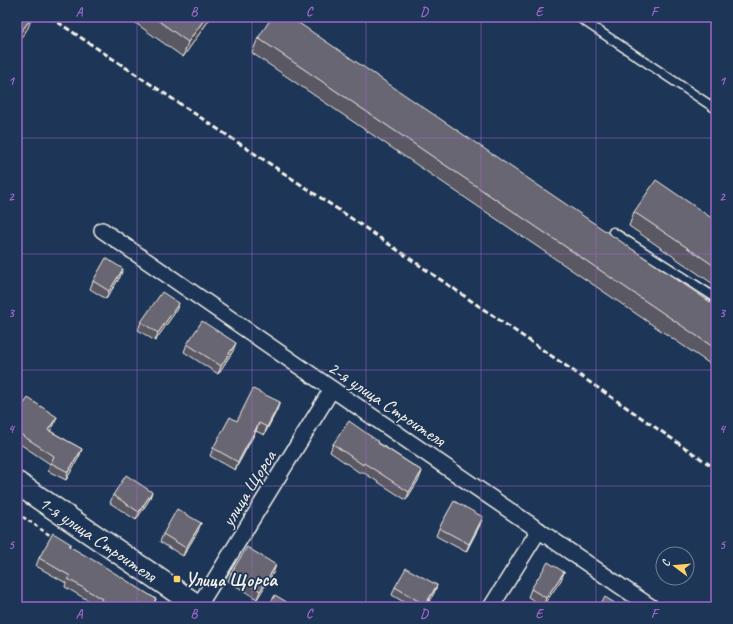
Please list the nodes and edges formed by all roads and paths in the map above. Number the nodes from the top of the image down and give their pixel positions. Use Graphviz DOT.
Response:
graph roads {
  1 [pos="578,17"];
  2 [pos="716,109"];
  3 [pos="102,230"];
  4 [pos="613,232"];
  5 [pos="716,298"];
  6 [pos="332,389"];
  7 [pos="17,482"];
  8 [pos="17,513"];
  9 [pos="539,530"];
  10 [pos="55,539"];
  11 [pos="199,607"];
  12 [pos="491,607"];
  13 [pos="651,607"];
  1 -- 2 [label="lane"];
  3 -- 6 [label="street, 2-я улица Строителя"];
  4 -- 5 [label="lane"];
  6 -- 9 [label="street, 2-я улица Строителя"];
  6 -- 11 [label="street, улица Щорса"];
  7 -- 11 [label="street, 1-я улица Строителя"];
  8 -- 10 [label="path"];
  9 -- 12 [label="street"];
  9 -- 13 [label="street, 2-я улица Строителя"];
}
